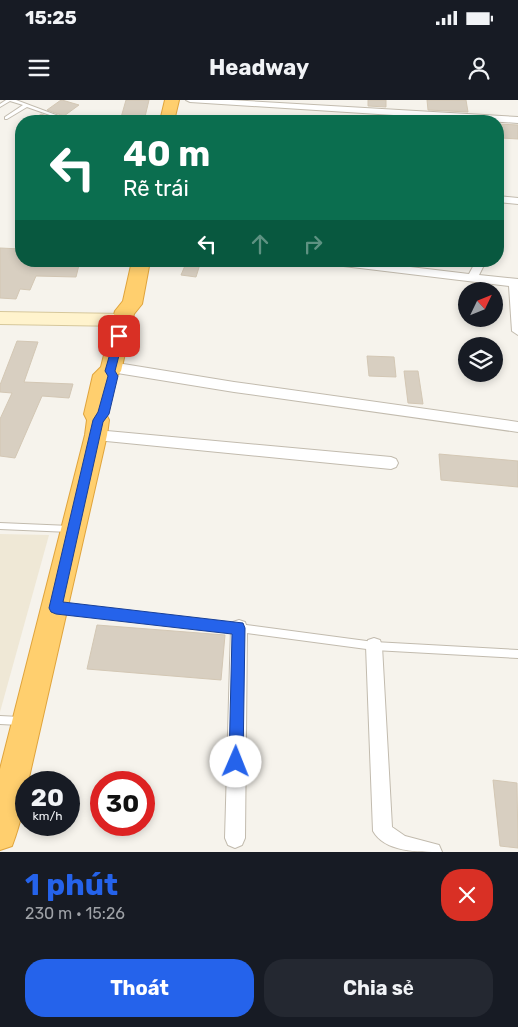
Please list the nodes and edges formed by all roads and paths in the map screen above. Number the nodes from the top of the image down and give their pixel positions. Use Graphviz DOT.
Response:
graph roads {
  1 [pos="10,100"];
  2 [pos="172,100"];
  3 [pos="190,100"];
  4 [pos="0,106"];
  5 [pos="27,106"];
  6 [pos="338,109"];
  7 [pos="53,115"];
  8 [pos="168,115"];
  9 [pos="338,115"];
  10 [pos="392,115"];
  11 [pos="6,118"];
  12 [pos="504,120"];
  13 [pos="518,120"];
  14 [pos="504,198"];
  15 [pos="518,201"];
  16 [pos="127,267"];
  17 [pos="140,267"];
  18 [pos="378,267"];
  19 [pos="478,267"];
  20 [pos="472,278"];
  21 [pos="516,283"];
  22 [pos="124,316"];
  23 [pos="0,318"];
  24 [pos="518,331"];
  25 [pos="110,369"];
  26 [pos="97,427"];
  27 [pos="518,427"];
  28 [pos="391,463"];
  29 [pos="0,526"];
  30 [pos="74,529"];
  31 [pos="56,608"];
  32 [pos="239,628"];
  33 [pos="374,646"];
  34 [pos="518,654"];
  35 [pos="13,721"];
  36 [pos="0,834"];
  37 [pos="234,838"];
  38 [pos="432,852"];
  1 -- 4 [label="lane"];
  1 -- 5 [label="lane"];
  2 -- 8 [label="highway"];
  3 -- 6 [label="street"];
  5 -- 7 [label="lane"];
  5 -- 11 [label="lane"];
  6 -- 9 [label="street"];
  6 -- 10 [label="street"];
  12 -- 13 [label="street"];
  14 -- 15 [label="street"];
  16 -- 22 [label="highway"];
  17 -- 22 [label="highway"];
  18 -- 20 [label="street"];
  19 -- 20 [label="street"];
  20 -- 21 [label="street"];
  21 -- 24 [label="street"];
  22 -- 23 [label="street"];
  22 -- 25 [label="highway"];
  25 -- 26 [label="highway"];
  25 -- 27 [label="street"];
  26 -- 28 [label="street"];
  26 -- 30 [label="highway"];
  29 -- 30 [label="lane"];
  30 -- 31 [label="highway"];
  31 -- 32 [label="lane"];
  31 -- 35 [label="highway"];
  32 -- 33 [label="lane"];
  32 -- 37 [label="street"];
  33 -- 34 [label="lane"];
  33 -- 38 [label="street"];
  35 -- 36 [label="highway"];
}
